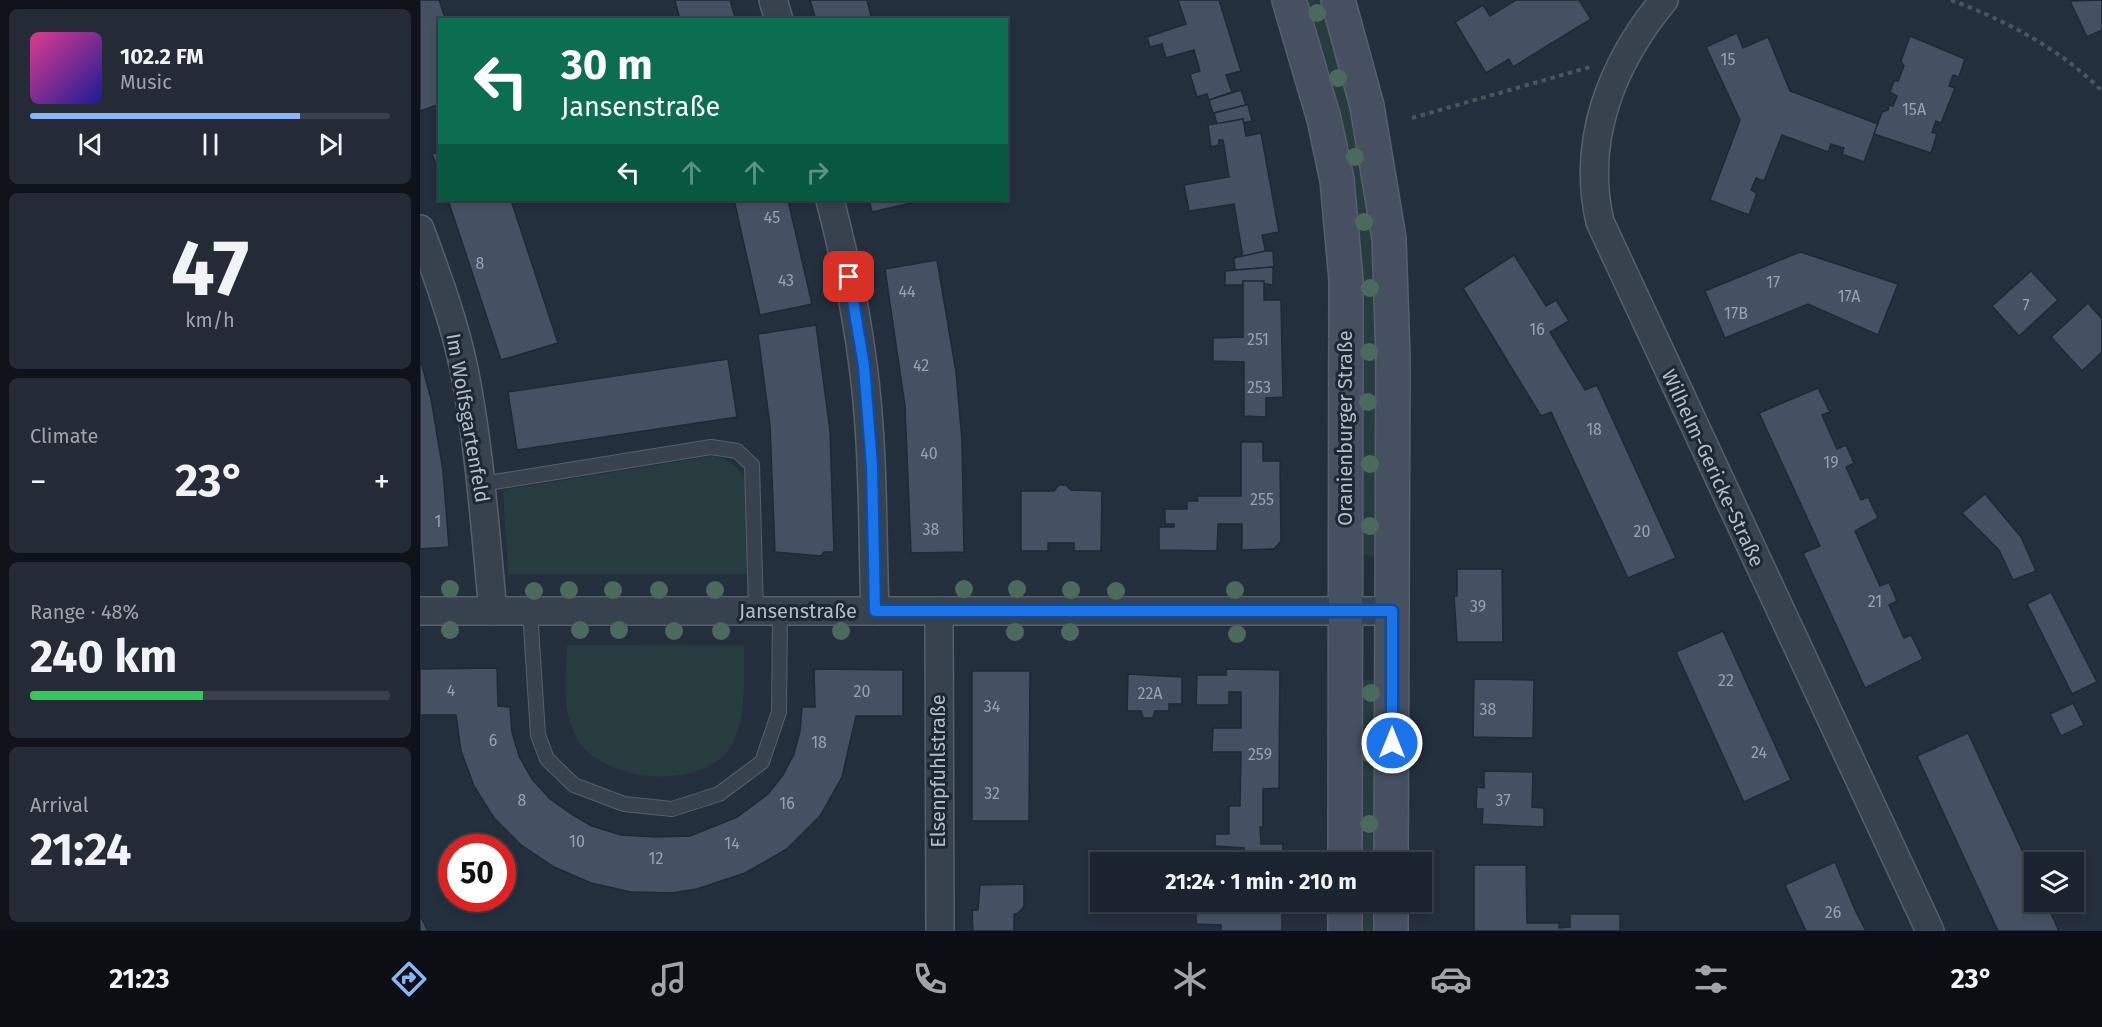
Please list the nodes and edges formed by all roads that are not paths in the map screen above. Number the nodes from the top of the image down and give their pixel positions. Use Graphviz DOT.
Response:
graph roads {
  1 [pos="773,0"];
  2 [pos="1289,0"];
  3 [pos="1338,0"];
  4 [pos="1664,0"];
  5 [pos="778,18"];
  6 [pos="831,201"];
  7 [pos="420,229"];
  8 [pos="482,484"];
  9 [pos="420,611"];
  10 [pos="492,611"];
  11 [pos="530,611"];
  12 [pos="768,611"];
  13 [pos="875,611"];
  14 [pos="939,611"];
  15 [pos="1344,611"];
  16 [pos="1392,611"];
  17 [pos="1345,852"];
  18 [pos="1391,852"];
  19 [pos="1345,912"];
  20 [pos="1391,912"];
  21 [pos="940,931"];
  22 [pos="1345,931"];
  23 [pos="1391,931"];
  24 [pos="1930,931"];
  1 -- 5 [label="street"];
  2 -- 15 [label="main road, Oranienburger Straße"];
  3 -- 16 [label="main road"];
  4 -- 24 [label="street, Wilhelm-Gericke-Straße"];
  6 -- 13 [label="street"];
  7 -- 8 [label="street, Im Wolfsgartenfeld"];
  8 -- 10 [label="street, Im Wolfsgartenfeld"];
  8 -- 12 [label="lane"];
  9 -- 10 [label="street, Jansenstraße"];
  10 -- 11 [label="street, Jansenstraße"];
  11 -- 12 [label="street, Jansenstraße"];
  11 -- 12 [label="lane"];
  12 -- 13 [label="street, Jansenstraße"];
  13 -- 14 [label="street, Jansenstraße"];
  14 -- 15 [label="street, Jansenstraße"];
  14 -- 21 [label="street, Elsenpfuhlstraße"];
  15 -- 16 [label="street, Jansenstraße"];
  15 -- 17 [label="main road, Oranienburger Straße"];
  16 -- 18 [label="main road"];
  19 -- 22 [label="main road"];
  20 -- 23 [label="main road"];
}
